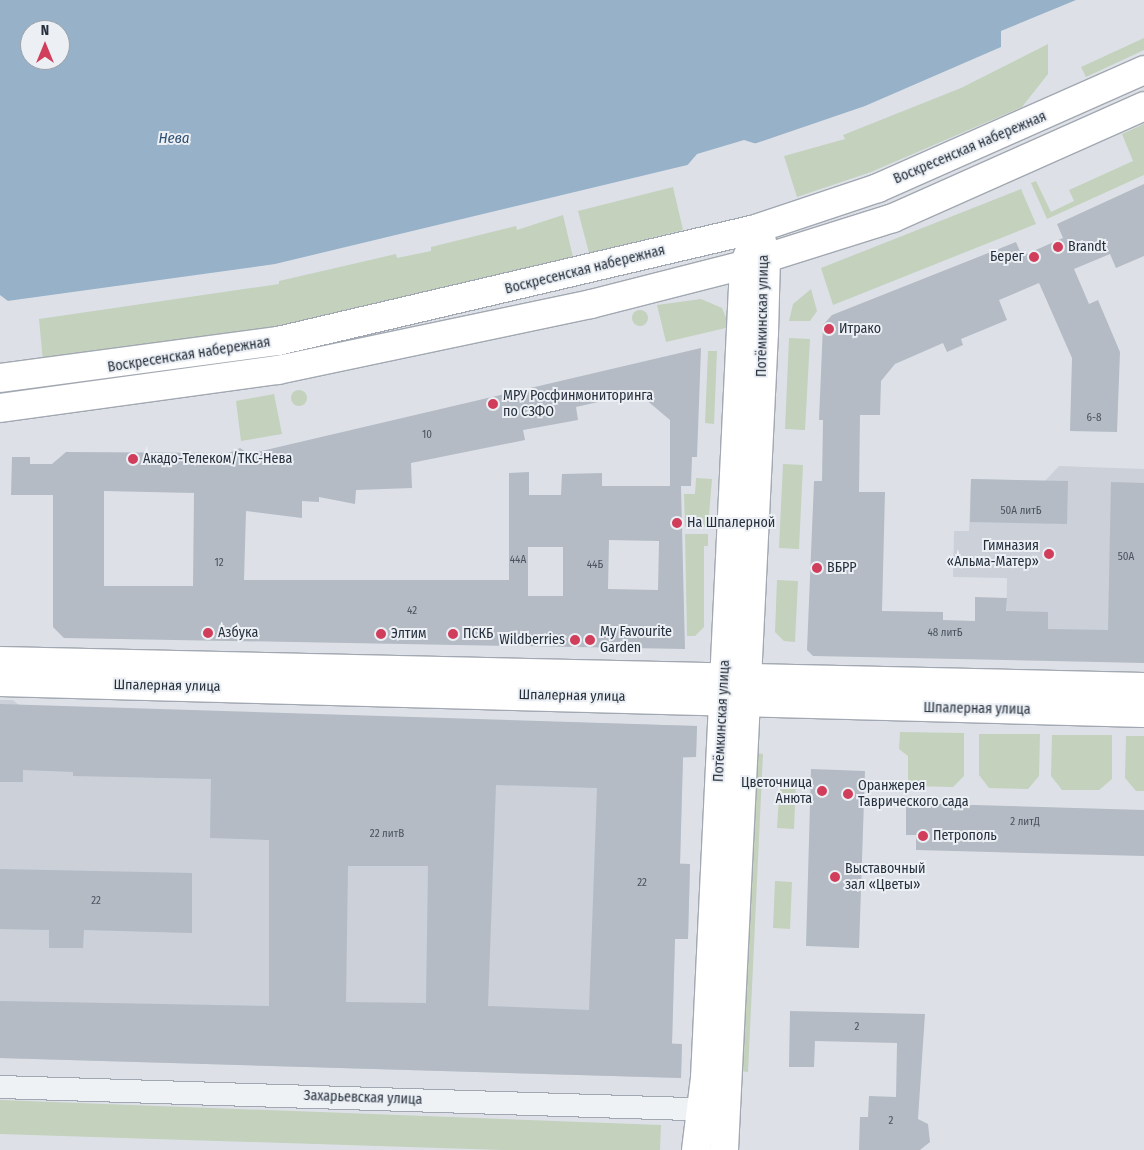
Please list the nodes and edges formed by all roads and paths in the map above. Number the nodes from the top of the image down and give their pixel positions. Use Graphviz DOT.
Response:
graph roads {
  1 [pos="1144,70"];
  2 [pos="1144,106"];
  3 [pos="758,228"];
  4 [pos="755,262"];
  5 [pos="0,378"];
  6 [pos="0,408"];
  7 [pos="0,661"];
  8 [pos="0,682"];
  9 [pos="1144,687"];
  10 [pos="735,690"];
  11 [pos="1144,713"];
  12 [pos="0,1087"];
  13 [pos="714,1110"];
  14 [pos="696,1150"];
  15 [pos="724,1150"];
  1 -- 3 [label="street, Воскресенская набережная"];
  2 -- 4 [label="street, Воскресенская набережная"];
  3 -- 4 [label="street, Потёмкинская улица"];
  3 -- 5 [label="street, Воскресенская набережная"];
  4 -- 6 [label="street, Воскресенская набережная"];
  4 -- 10 [label="street, Потёмкинская улица"];
  7 -- 10 [label="street, Шпалерная улица"];
  8 -- 10 [label="street, Шпалерная улица"];
  9 -- 10 [label="street, Шпалерная улица"];
  10 -- 11 [label="street, Шпалерная улица"];
  10 -- 13 [label="street, Потёмкинская улица"];
  12 -- 13 [label="street, Захарьевская улица"];
  13 -- 14 [label="street, Потёмкинская улица"];
  13 -- 15 [label="street, Потёмкинская улица"];
}
